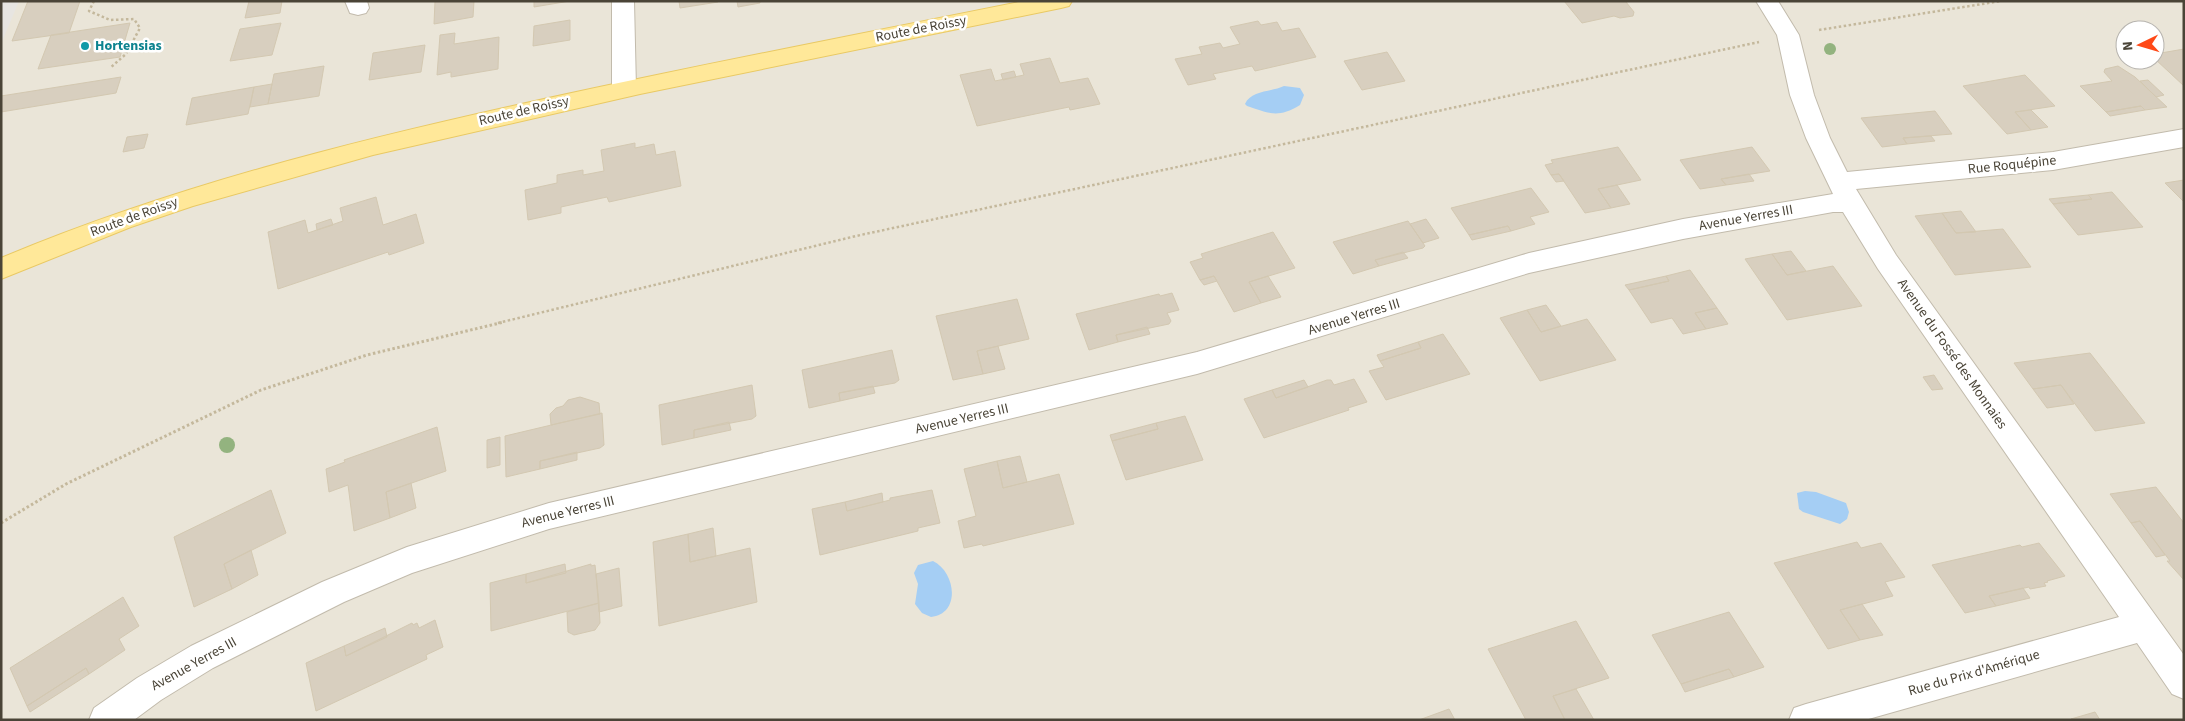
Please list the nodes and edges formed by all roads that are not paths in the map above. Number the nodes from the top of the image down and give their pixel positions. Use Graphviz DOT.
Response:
graph roads {
  1 [pos="623,1"];
  2 [pos="1061,1"];
  3 [pos="1766,1"];
  4 [pos="624,89"];
  5 [pos="2184,138"];
  6 [pos="1844,192"];
  7 [pos="1,269"];
  8 [pos="2142,626"];
  9 [pos="2184,683"];
  10 [pos="106,720"];
  11 [pos="1806,720"];
  1 -- 4 [label="street"];
  2 -- 4 [label="main road, Route de Roissy"];
  3 -- 6 [label="street, Avenue du Fossé des Monnaies"];
  4 -- 7 [label="main road, Route de Roissy"];
  5 -- 6 [label="street, Rue Roquépine"];
  6 -- 8 [label="street, Avenue du Fossé des Monnaies"];
  6 -- 10 [label="street, Avenue Yerres III"];
  8 -- 9 [label="street, Avenue du Fossé des Monnaies"];
  8 -- 11 [label="street, Rue du Prix d'Amérique"];
}
